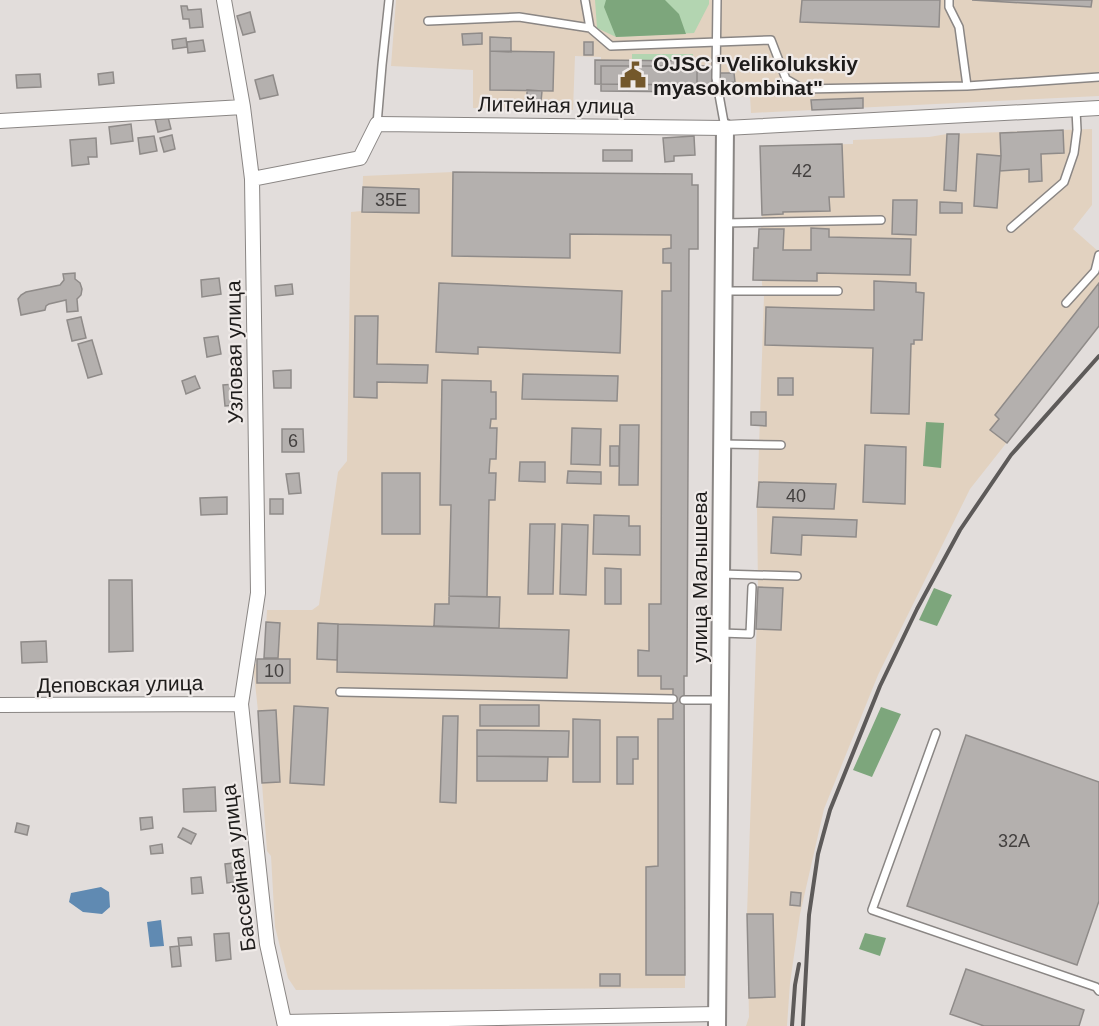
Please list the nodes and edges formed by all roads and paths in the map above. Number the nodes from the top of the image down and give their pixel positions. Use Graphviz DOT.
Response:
graph roads {
  1 [pos="224,0"];
  2 [pos="388,0"];
  3 [pos="585,0"];
  4 [pos="717,0"];
  5 [pos="949,0"];
  6 [pos="428,21"];
  7 [pos="590,28"];
  8 [pos="717,43"];
  9 [pos="1099,77"];
  10 [pos="967,86"];
  11 [pos="243,107"];
  12 [pos="1099,108"];
  13 [pos="1076,110"];
  14 [pos="0,122"];
  15 [pos="377,123"];
  16 [pos="725,128"];
  17 [pos="252,179"];
  18 [pos="881,220"];
  19 [pos="724,223"];
  20 [pos="1011,228"];
  21 [pos="1099,255"];
  22 [pos="723,291"];
  23 [pos="838,291"];
  24 [pos="1066,303"];
  25 [pos="722,444"];
  26 [pos="781,445"];
  27 [pos="721,574"];
  28 [pos="797,576"];
  29 [pos="752,587"];
  30 [pos="721,633"];
  31 [pos="339,692"];
  32 [pos="673,699"];
  33 [pos="684,700"];
  34 [pos="720,700"];
  35 [pos="241,704"];
  36 [pos="0,705"];
  37 [pos="936,733"];
  38 [pos="1099,992"];
  39 [pos="718,1020"];
  40 [pos="480,1022"];
  41 [pos="438,1023"];
  42 [pos="284,1024"];
  1 -- 11 [label="street, Узловая улица"];
  2 -- 15 [label="lane"];
  3 -- 7 [label="lane"];
  4 -- 8 [label="lane"];
  5 -- 10 [label="lane"];
  6 -- 7 [label="lane"];
  7 -- 8 [label="lane"];
  8 -- 10 [label="lane"];
  8 -- 16 [label="lane"];
  9 -- 10 [label="lane"];
  11 -- 14 [label="street"];
  11 -- 17 [label="street, Узловая улица"];
  12 -- 13 [label="street, Литейная улица"];
  13 -- 16 [label="street, Литейная улица"];
  13 -- 20 [label="lane"];
  15 -- 16 [label="street, Литейная улица"];
  15 -- 17 [label="street"];
  16 -- 19 [label="street, улица Малышева"];
  17 -- 35 [label="street, Узловая улица"];
  18 -- 19 [label="lane"];
  19 -- 22 [label="street, улица Малышева"];
  21 -- 24 [label="lane"];
  22 -- 23 [label="lane"];
  22 -- 25 [label="street, улица Малышева"];
  25 -- 26 [label="lane"];
  25 -- 27 [label="street, улица Малышева"];
  27 -- 28 [label="lane"];
  27 -- 30 [label="street, улица Малышева"];
  29 -- 30 [label="lane"];
  30 -- 34 [label="street, улица Малышева"];
  31 -- 32 [label="lane"];
  33 -- 34 [label="lane"];
  34 -- 39 [label="street, улица Малышева"];
  35 -- 36 [label="street, Деповская улица"];
  35 -- 42 [label="street, Бассейная улица"];
  37 -- 38 [label="lane"];
  39 -- 40 [label="street"];
  40 -- 41 [label="street"];
  41 -- 42 [label="street"];
}
